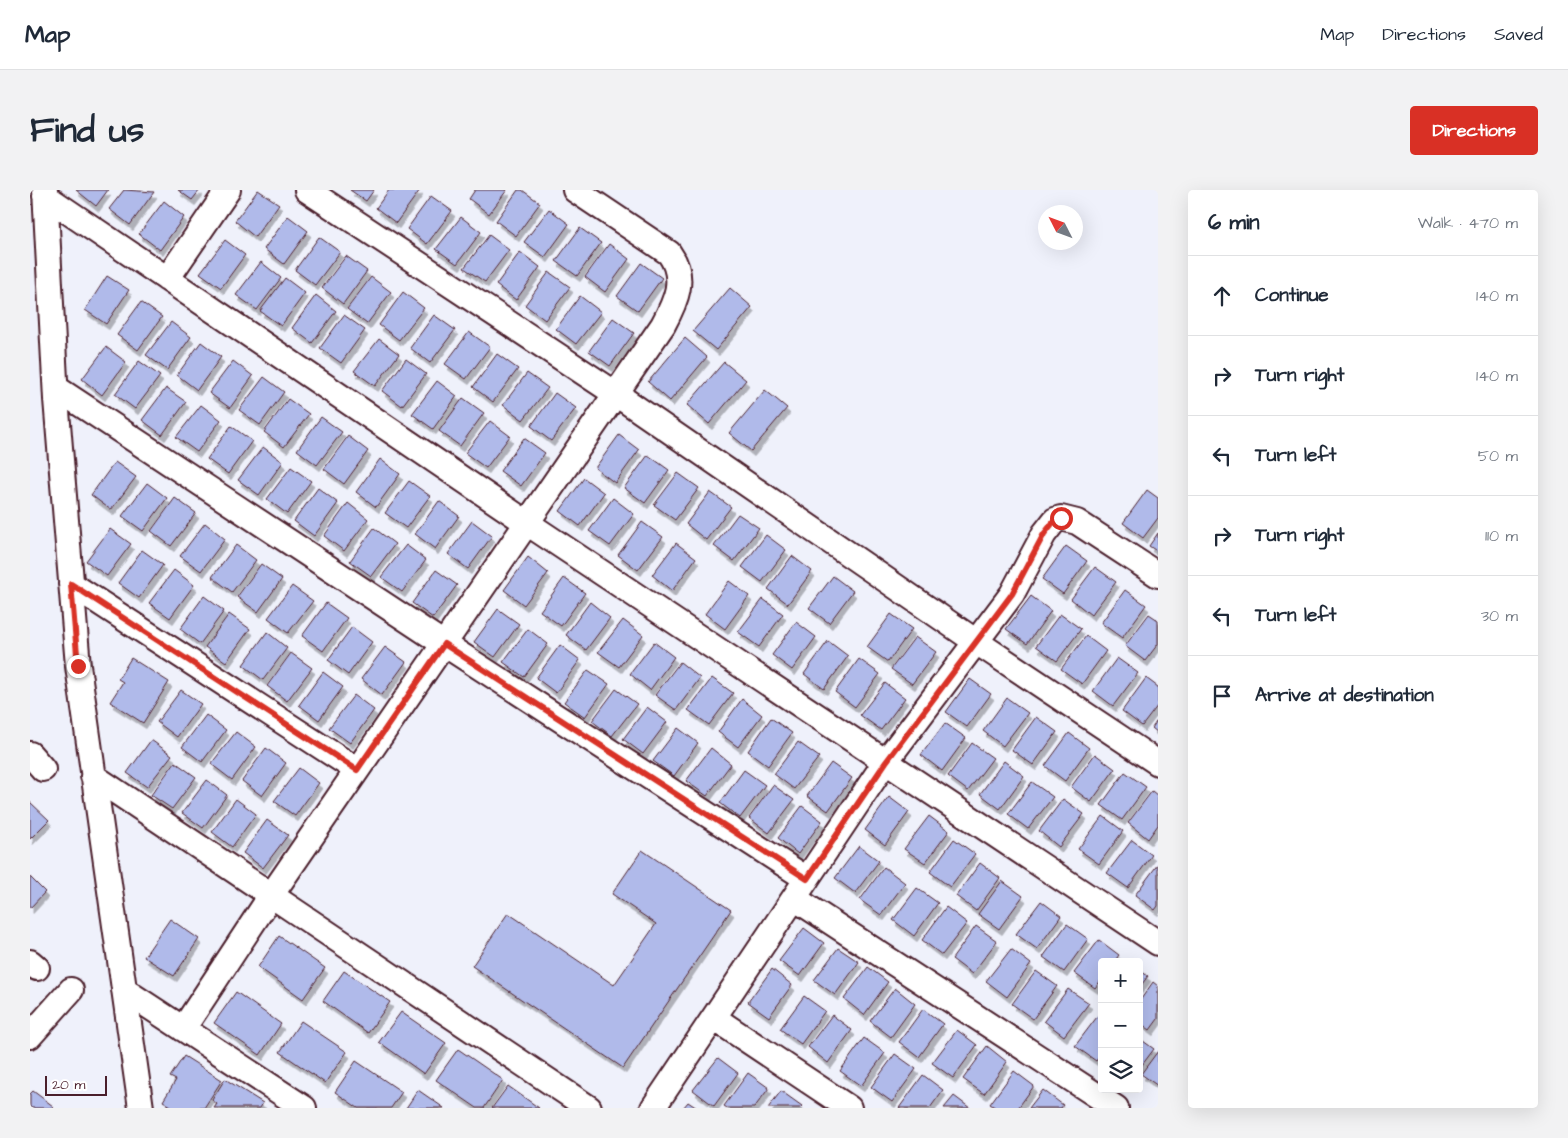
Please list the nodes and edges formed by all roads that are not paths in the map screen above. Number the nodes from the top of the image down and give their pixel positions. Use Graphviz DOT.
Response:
graph roads {
  1 [pos="228,190"];
  2 [pos="308,190"];
  3 [pos="575,190"];
  4 [pos="45,193"];
  5 [pos="167,279"];
  6 [pos="56,388"];
  7 [pos="616,394"];
  8 [pos="528,523"];
  9 [pos="1158,575"];
  10 [pos="71,584"];
  11 [pos="975,640"];
  12 [pos="444,644"];
  13 [pos="886,762"];
  14 [pos="1158,763"];
  15 [pos="357,770"];
  16 [pos="93,776"];
  17 [pos="807,879"];
  18 [pos="270,897"];
  19 [pos="794,898"];
  20 [pos="1158,944"];
  21 [pos="70,990"];
  22 [pos="124,990"];
  23 [pos="714,1018"];
  24 [pos="183,1029"];
  25 [pos="30,1036"];
  26 [pos="141,1108"];
  27 [pos="304,1108"];
  28 [pos="589,1108"];
  29 [pos="653,1108"];
  30 [pos="850,1108"];
  31 [pos="1116,1108"];
  1 -- 5 [label="street"];
  2 -- 7 [label="street"];
  3 -- 7 [label="street"];
  4 -- 5 [label="street"];
  4 -- 6 [label="street"];
  5 -- 8 [label="street"];
  6 -- 10 [label="street"];
  6 -- 12 [label="street"];
  7 -- 8 [label="street"];
  7 -- 11 [label="street"];
  8 -- 12 [label="street"];
  8 -- 13 [label="street"];
  9 -- 11 [label="street"];
  10 -- 15 [label="street"];
  10 -- 16 [label="street"];
  11 -- 13 [label="street"];
  11 -- 14 [label="street"];
  12 -- 15 [label="street"];
  12 -- 17 [label="street"];
  13 -- 17 [label="street"];
  13 -- 20 [label="street"];
  15 -- 18 [label="street"];
  16 -- 18 [label="street"];
  16 -- 22 [label="street"];
  17 -- 19 [label="street"];
  18 -- 24 [label="street"];
  18 -- 28 [label="street"];
  19 -- 23 [label="street"];
  19 -- 31 [label="street"];
  21 -- 25 [label="street"];
  22 -- 24 [label="street"];
  22 -- 26 [label="street"];
  23 -- 29 [label="street"];
  23 -- 30 [label="street"];
  24 -- 27 [label="street"];
}
